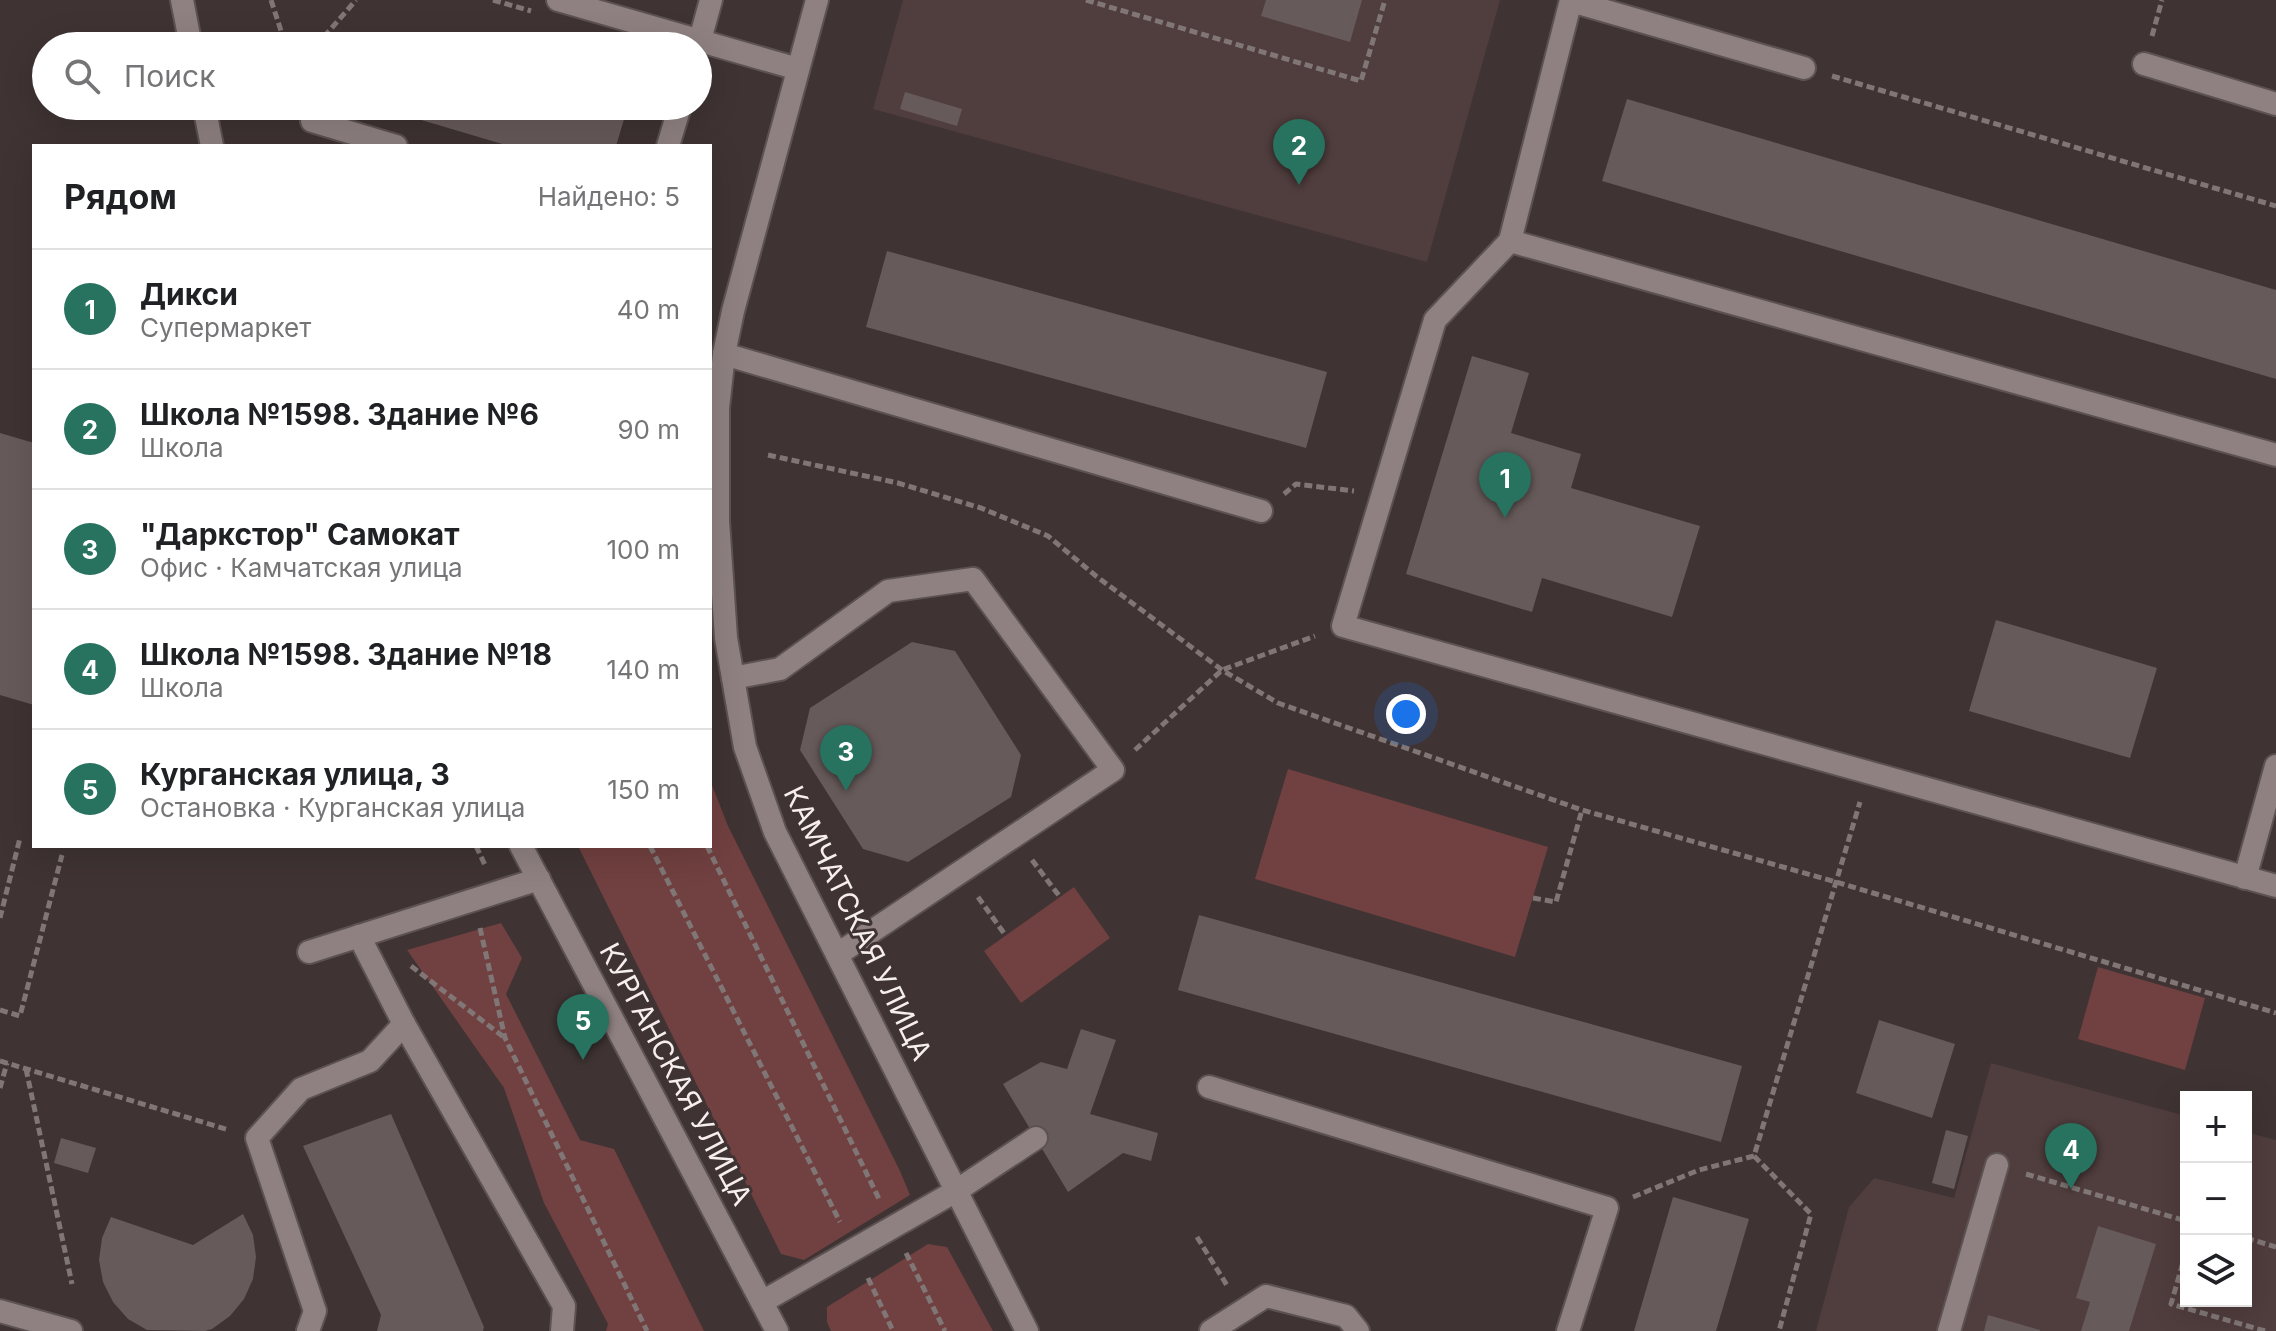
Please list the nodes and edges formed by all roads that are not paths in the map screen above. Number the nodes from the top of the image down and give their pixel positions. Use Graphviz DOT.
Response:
graph roads {
  1 [pos="182,0"];
  2 [pos="558,0"];
  3 [pos="711,0"];
  4 [pos="817,0"];
  5 [pos="1571,0"];
  6 [pos="188,32"];
  7 [pos="661,32"];
  8 [pos="702,32"];
  9 [pos="712,47"];
  10 [pos="2144,64"];
  11 [pos="1804,68"];
  12 [pos="798,69"];
  13 [pos="2276,104"];
  14 [pos="207,120"];
  15 [pos="676,120"];
  16 [pos="312,121"];
  17 [pos="212,144"];
  18 [pos="389,144"];
  19 [pos="669,144"];
  20 [pos="1510,241"];
  21 [pos="724,354"];
  22 [pos="2276,455"];
  23 [pos="1261,511"];
  24 [pos="733,678"];
  25 [pos="2276,766"];
  26 [pos="522,848"];
  27 [pos="2245,878"];
  28 [pos="539,879"];
  29 [pos="2276,886"];
  30 [pos="359,936"];
  31 [pos="309,952"];
  32 [pos="838,954"];
  33 [pos="404,1024"];
  34 [pos="1209,1087"];
  35 [pos="1036,1138"];
  36 [pos="1997,1165"];
  37 [pos="956,1191"];
  38 [pos="762,1302"];
  39 [pos="0,1311"];
  40 [pos="71,1331"];
  41 [pos="308,1331"];
  42 [pos="562,1331"];
  43 [pos="777,1331"];
  44 [pos="1027,1331"];
  45 [pos="1211,1331"];
  46 [pos="1358,1331"];
  47 [pos="1568,1331"];
  48 [pos="1949,1331"];
  1 -- 6 [label="street"];
  2 -- 7 [label="street"];
  3 -- 8 [label="street"];
  4 -- 12 [label="street, КАМЧАТСКАЯ УЛИЦА"];
  5 -- 11 [label="street"];
  5 -- 20 [label="street"];
  9 -- 12 [label="street"];
  10 -- 13 [label="street"];
  12 -- 21 [label="street, КАМЧАТСКАЯ УЛИЦА"];
  14 -- 17 [label="street"];
  15 -- 19 [label="street"];
  16 -- 18 [label="street"];
  20 -- 22 [label="street"];
  20 -- 27 [label="street"];
  21 -- 23 [label="street"];
  21 -- 24 [label="street, КАМЧАТСКАЯ УЛИЦА"];
  24 -- 32 [label="street, КАМЧАТСКАЯ УЛИЦА"];
  24 -- 32 [label="street"];
  25 -- 27 [label="street"];
  26 -- 28 [label="street, КУРГАНСКАЯ УЛИЦА"];
  27 -- 29 [label="street"];
  28 -- 30 [label="street"];
  28 -- 38 [label="street, КУРГАНСКАЯ УЛИЦА"];
  30 -- 31 [label="street"];
  30 -- 33 [label="street"];
  32 -- 37 [label="street, КАМЧАТСКАЯ УЛИЦА"];
  33 -- 41 [label="street"];
  33 -- 42 [label="street"];
  34 -- 47 [label="street"];
  35 -- 37 [label="street"];
  36 -- 48 [label="street"];
  37 -- 38 [label="street"];
  37 -- 44 [label="street, КАМЧАТСКАЯ УЛИЦА"];
  38 -- 43 [label="street, КУРГАНСКАЯ УЛИЦА"];
  39 -- 40 [label="street"];
  45 -- 46 [label="street"];
}
